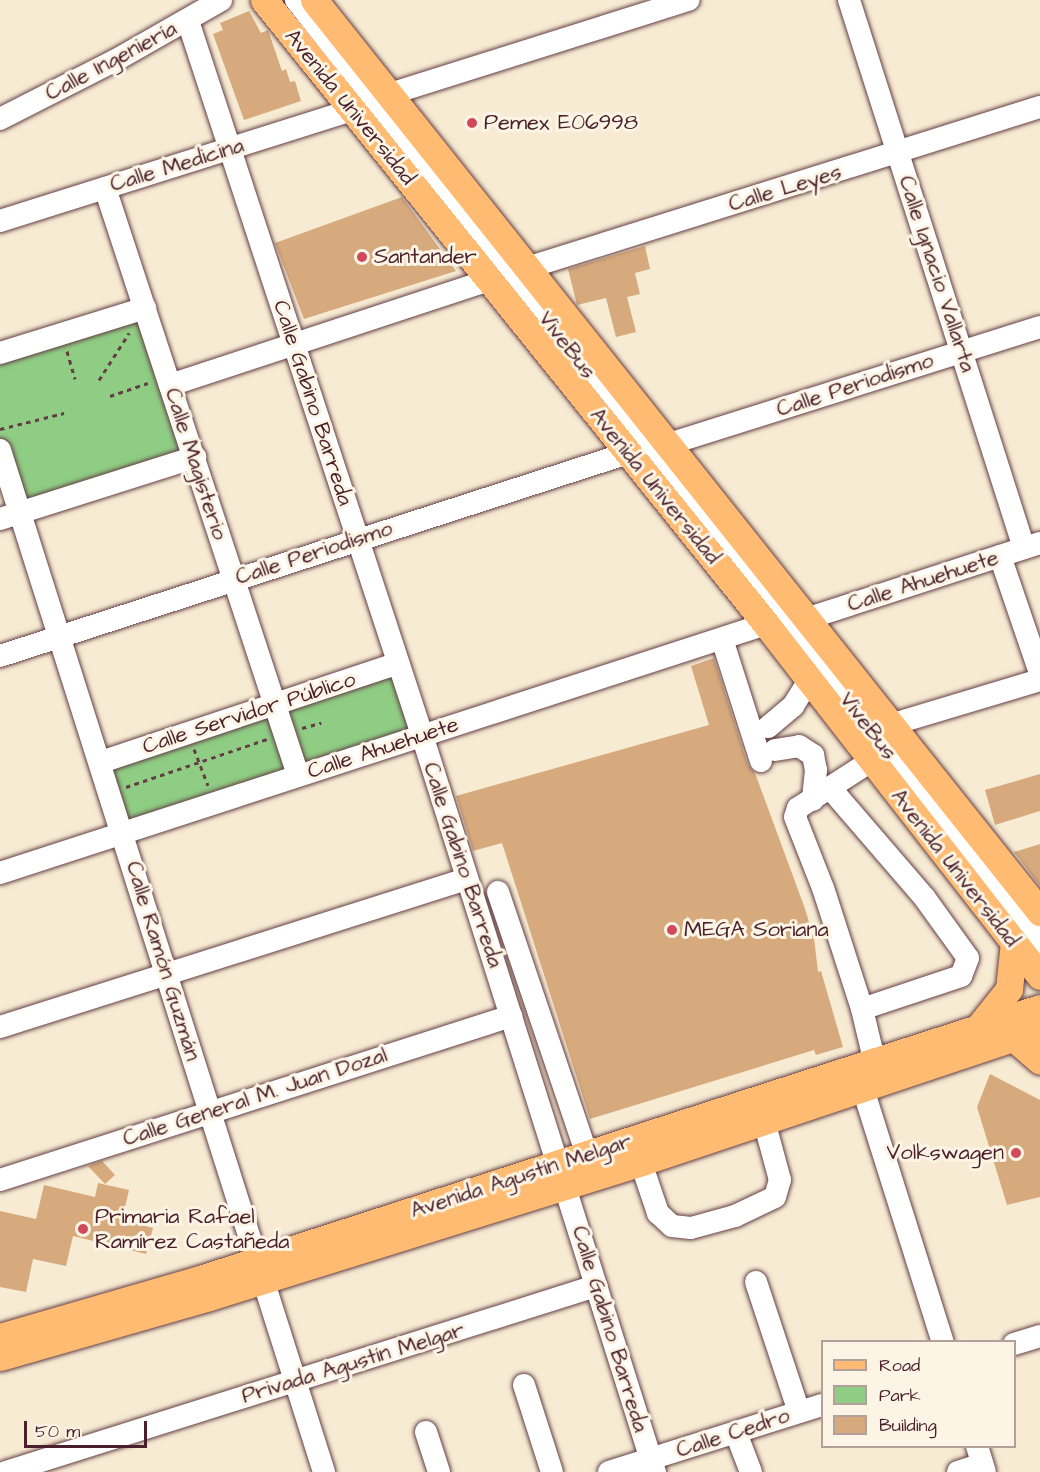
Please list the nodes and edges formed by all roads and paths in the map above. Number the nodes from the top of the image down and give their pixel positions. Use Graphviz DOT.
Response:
graph roads {
  1 [pos="221,0"];
  2 [pos="264,0"];
  3 [pos="296,0"];
  4 [pos="314,0"];
  5 [pos="688,0"];
  6 [pos="849,0"];
  7 [pos="188,21"];
  8 [pos="390,94"];
  9 [pos="1040,107"];
  10 [pos="353,110"];
  11 [pos="0,119"];
  12 [pos="230,149"];
  13 [pos="898,153"];
  14 [pos="105,188"];
  15 [pos="0,221"];
  16 [pos="530,267"];
  17 [pos="489,280"];
  18 [pos="145,309"];
  19 [pos="1040,327"];
  20 [pos="62,334"];
  21 [pos="293,345"];
  22 [pos="961,352"];
  23 [pos="0,353"];
  24 [pos="75,378"];
  25 [pos="99,380"];
  26 [pos="168,381"];
  27 [pos="110,396"];
  28 [pos="64,413"];
  29 [pos="0,429"];
  30 [pos="669,444"];
  31 [pos="0,450"];
  32 [pos="628,453"];
  33 [pos="195,457"];
  34 [pos="10,515"];
  35 [pos="358,538"];
  36 [pos="1032,545"];
  37 [pos="1000,556"];
  38 [pos="234,579"];
  39 [pos="806,619"];
  40 [pos="766,624"];
  41 [pos="60,636"];
  42 [pos="722,639"];
  43 [pos="0,656"];
  44 [pos="398,663"];
  45 [pos="1040,673"];
  46 [pos="808,680"];
  47 [pos="1040,680"];
  48 [pos="274,704"];
  49 [pos="890,725"];
  50 [pos="768,727"];
  51 [pos="188,733"];
  52 [pos="284,734"];
  53 [pos="422,735"];
  54 [pos="871,761"];
  55 [pos="100,762"];
  56 [pos="199,762"];
  57 [pos="298,775"];
  58 [pos="111,792"];
  59 [pos="822,794"];
  60 [pos="215,803"];
  61 [pos="124,834"];
  62 [pos="0,873"];
  63 [pos="467,879"];
  64 [pos="498,892"];
  65 [pos="1039,910"];
  66 [pos="1027,943"];
  67 [pos="168,973"];
  68 [pos="1040,976"];
  69 [pos="1040,1008"];
  70 [pos="862,1009"];
  71 [pos="512,1016"];
  72 [pos="0,1027"];
  73 [pos="1040,1029"];
  74 [pos="974,1032"];
  75 [pos="1015,1039"];
  76 [pos="1040,1061"];
  77 [pos="875,1063"];
  78 [pos="863,1089"];
  79 [pos="210,1112"];
  80 [pos="764,1121"];
  81 [pos="637,1151"];
  82 [pos="587,1155"];
  83 [pos="562,1174"];
  84 [pos="0,1180"];
  85 [pos="262,1269"];
  86 [pos="756,1282"];
  87 [pos="596,1286"];
  88 [pos="1040,1336"];
  89 [pos="0,1337"];
  90 [pos="943,1340"];
  91 [pos="1016,1343"];
  92 [pos="0,1357"];
  93 [pos="295,1381"];
  94 [pos="524,1385"];
  95 [pos="821,1405"];
  96 [pos="799,1412"];
  97 [pos="426,1432"];
  98 [pos="736,1433"];
  99 [pos="981,1461"];
  100 [pos="653,1465"];
  101 [pos="6,1472"];
  102 [pos="324,1472"];
  103 [pos="439,1472"];
  104 [pos="552,1472"];
  105 [pos="609,1472"];
  106 [pos="751,1472"];
  107 [pos="958,1472"];
  1 -- 7 [label="street, Calle Ingeniería"];
  2 -- 10 [label="main road, Avenida Universidad"];
  3 -- 66 [label="street, ViveBus"];
  4 -- 8 [label="main road, Avenida Universidad"];
  5 -- 8 [label="street"];
  6 -- 13 [label="street, Calle Ignacio Vallarta"];
  7 -- 11 [label="street, Calle Ingeniería"];
  7 -- 12 [label="street, Calle Gabino Barreda"];
  8 -- 16 [label="main road, Avenida Universidad"];
  9 -- 13 [label="street, Calle Leyes"];
  10 -- 12 [label="street, Calle Medicina"];
  10 -- 17 [label="main road, Avenida Universidad"];
  12 -- 14 [label="street, Calle Medicina"];
  12 -- 21 [label="street, Calle Gabino Barreda"];
  13 -- 16 [label="street, Calle Leyes"];
  13 -- 22 [label="street, Calle Ignacio Vallarta"];
  14 -- 15 [label="street, Calle Medicina"];
  14 -- 18 [label="street, Calle Magisterio"];
  16 -- 30 [label="main road, Avenida Universidad"];
  17 -- 21 [label="street"];
  17 -- 32 [label="main road, Avenida Universidad"];
  18 -- 20 [label="street"];
  18 -- 25 [label="path"];
  18 -- 26 [label="street, Calle Magisterio"];
  19 -- 22 [label="street, Calle Periodismo"];
  20 -- 23 [label="street"];
  20 -- 24 [label="path"];
  21 -- 26 [label="street"];
  21 -- 35 [label="street, Calle Gabino Barreda"];
  22 -- 30 [label="street, Calle Periodismo"];
  22 -- 36 [label="street, Calle Ignacio Vallarta"];
  26 -- 27 [label="path"];
  26 -- 33 [label="street, Calle Magisterio"];
  28 -- 29 [label="path"];
  30 -- 39 [label="main road, Avenida Universidad"];
  31 -- 34 [label="street, Calle Ramón Guzmán"];
  32 -- 35 [label="street, Calle Periodismo"];
  32 -- 40 [label="main road, Avenida Universidad"];
  33 -- 34 [label="street"];
  33 -- 38 [label="street, Calle Magisterio"];
  34 -- 41 [label="street, Calle Ramón Guzmán"];
  35 -- 38 [label="street, Calle Periodismo"];
  35 -- 44 [label="street, Calle Gabino Barreda"];
  36 -- 37 [label="street, Calle Ahuehuete"];
  37 -- 39 [label="street, Calle Ahuehuete"];
  37 -- 45 [label="street"];
  38 -- 41 [label="street, Calle Periodismo"];
  38 -- 48 [label="street, Calle Magisterio"];
  39 -- 49 [label="main road, Avenida Universidad"];
  40 -- 42 [label="street, Calle Ahuehuete"];
  40 -- 46 [label="main road, Avenida Universidad"];
  41 -- 43 [label="street, Calle Periodismo"];
  41 -- 55 [label="street, Calle Ramón Guzmán"];
  42 -- 53 [label="street, Calle Ahuehuete"];
  42 -- 59 [label="street"];
  44 -- 48 [label="street, Calle Servidor Público"];
  44 -- 53 [label="street, Calle Gabino Barreda"];
  46 -- 50 [label="street"];
  46 -- 54 [label="main road, Avenida Universidad"];
  47 -- 49 [label="street"];
  48 -- 51 [label="street, Calle Servidor Público"];
  48 -- 52 [label="street, Calle Magisterio"];
  49 -- 65 [label="main road, Avenida Universidad"];
  51 -- 55 [label="street, Calle Servidor Público"];
  51 -- 56 [label="path"];
  52 -- 56 [label="path"];
  52 -- 57 [label="street, Calle Magisterio"];
  53 -- 57 [label="street, Calle Ahuehuete"];
  53 -- 63 [label="street, Calle Gabino Barreda"];
  54 -- 59 [label="street"];
  54 -- 66 [label="main road, Avenida Universidad"];
  55 -- 58 [label="street, Calle Ramón Guzmán"];
  56 -- 58 [label="path"];
  56 -- 60 [label="path"];
  57 -- 60 [label="street, Calle Ahuehuete"];
  58 -- 61 [label="street, Calle Ramón Guzmán"];
  59 -- 70 [label="street"];
  59 -- 70 [label="street"];
  60 -- 61 [label="street, Calle Ahuehuete"];
  61 -- 62 [label="street, Calle Ahuehuete"];
  61 -- 67 [label="street, Calle Ramón Guzmán"];
  63 -- 67 [label="street"];
  63 -- 71 [label="street, Calle Gabino Barreda"];
  64 -- 82 [label="street"];
  66 -- 68 [label="main road, Avenida Universidad"];
  66 -- 74 [label="main road"];
  67 -- 72 [label="street"];
  67 -- 79 [label="street, Calle Ramón Guzmán"];
  69 -- 74 [label="main road, Avenida Agustín Melgar"];
  70 -- 77 [label="street"];
  71 -- 79 [label="street, Calle General M. Juan Dozal"];
  71 -- 83 [label="street, Calle Gabino Barreda"];
  73 -- 75 [label="main road, Avenida Agustín Melgar"];
  74 -- 77 [label="main road, Avenida Agustín Melgar"];
  75 -- 76 [label="main road"];
  75 -- 78 [label="main road, Avenida Agustín Melgar"];
  77 -- 81 [label="main road, Avenida Agustín Melgar"];
  78 -- 80 [label="main road, Avenida Agustín Melgar"];
  78 -- 90 [label="street"];
  79 -- 84 [label="street, Calle General M. Juan Dozal"];
  79 -- 85 [label="street, Calle Ramón Guzmán"];
  80 -- 81 [label="main road, Avenida Agustín Melgar"];
  80 -- 81 [label="street"];
  81 -- 82 [label="main road, Avenida Agustín Melgar"];
  81 -- 83 [label="main road, Avenida Agustín Melgar"];
  82 -- 83 [label="main road, Avenida Agustín Melgar"];
  83 -- 85 [label="main road, Avenida Agustín Melgar"];
  83 -- 87 [label="street, Calle Gabino Barreda"];
  85 -- 89 [label="main road, Avenida Agustín Melgar"];
  85 -- 92 [label="main road, Avenida Agustín Melgar"];
  85 -- 93 [label="street, Calle Ramón Guzmán"];
  86 -- 96 [label="street"];
  87 -- 93 [label="street, Privada Agustín Melgar"];
  87 -- 100 [label="street, Calle Gabino Barreda"];
  88 -- 91 [label="street"];
  93 -- 101 [label="street, Privada Agustín Melgar"];
  93 -- 102 [label="street, Calle Ramón Guzmán"];
  94 -- 104 [label="street"];
  95 -- 96 [label="street, Calle Cedro"];
  96 -- 98 [label="street, Calle Cedro"];
  97 -- 103 [label="street"];
  98 -- 100 [label="street, Calle Cedro"];
  98 -- 106 [label="street"];
  99 -- 107 [label="street"];
  100 -- 105 [label="street, Calle Cedro"];
}
